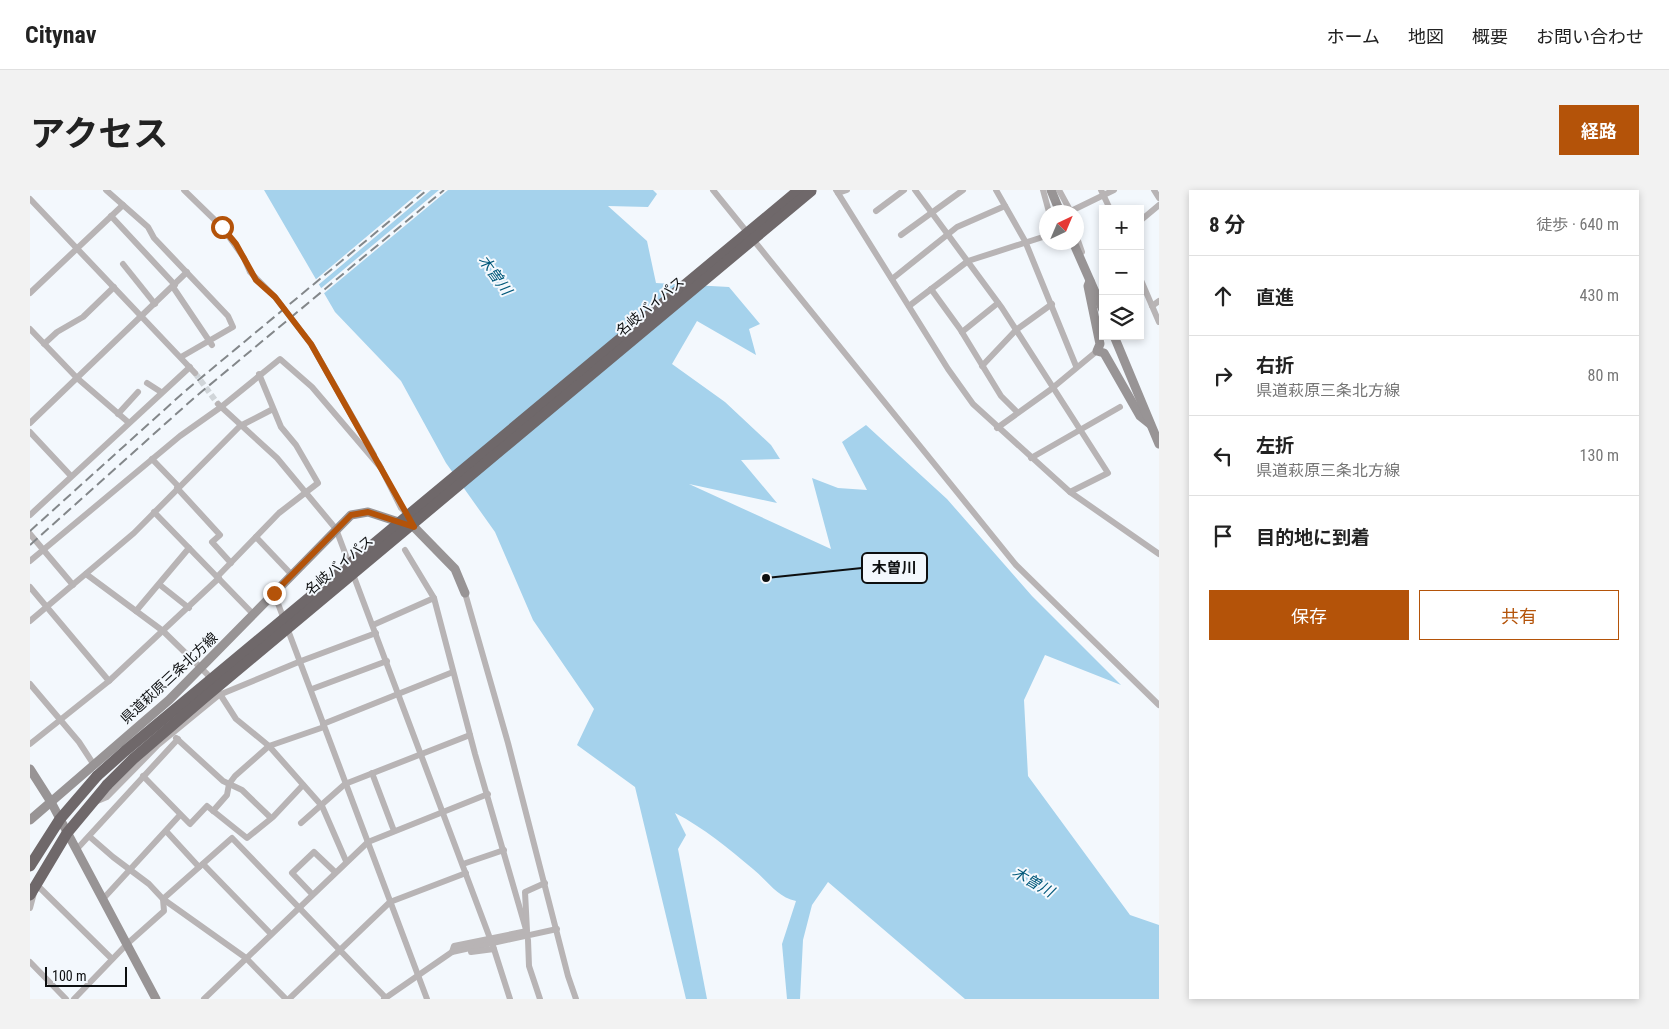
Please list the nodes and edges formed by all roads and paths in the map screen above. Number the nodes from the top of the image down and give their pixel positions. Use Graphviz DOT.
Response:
graph roads {
  1 [pos="106,190"];
  2 [pos="184,190"];
  3 [pos="713,190"];
  4 [pos="799,190"];
  5 [pos="812,190"];
  6 [pos="847,190"];
  7 [pos="904,190"];
  8 [pos="915,190"];
  9 [pos="962,190"];
  10 [pos="996,190"];
  11 [pos="1043,190"];
  12 [pos="1051,190"];
  13 [pos="1059,190"];
  14 [pos="1114,190"];
  15 [pos="1154,190"];
  16 [pos="837,191"];
  17 [pos="1103,193"];
  18 [pos="1159,198"];
  19 [pos="30,199"];
  20 [pos="123,205"];
  21 [pos="1047,205"];
  22 [pos="1057,205"];
  23 [pos="1067,205"];
  24 [pos="1083,205"];
  25 [pos="1108,205"];
  26 [pos="1159,205"];
  27 [pos="1005,206"];
  28 [pos="876,211"];
  29 [pos="933,213"];
  30 [pos="111,216"];
  31 [pos="1144,218"];
  32 [pos="949,235"];
  33 [pos="901,236"];
  34 [pos="1039,238"];
  35 [pos="1026,241"];
  36 [pos="76,248"];
  37 [pos="1076,250"];
  38 [pos="1081,250"];
  39 [pos="1078,255"];
  40 [pos="968,261"];
  41 [pos="123,264"];
  42 [pos="187,272"];
  43 [pos="892,279"];
  44 [pos="1090,281"];
  45 [pos="174,286"];
  46 [pos="114,287"];
  47 [pos="1144,287"];
  48 [pos="931,289"];
  49 [pos="30,293"];
  50 [pos="1099,301"];
  51 [pos="1159,301"];
  52 [pos="998,302"];
  53 [pos="155,304"];
  54 [pos="1052,304"];
  55 [pos="909,306"];
  56 [pos="1152,306"];
  57 [pos="141,316"];
  58 [pos="1159,322"];
  59 [pos="30,329"];
  60 [pos="1016,330"];
  61 [pos="962,332"];
  62 [pos="1116,340"];
  63 [pos="211,343"];
  64 [pos="44,344"];
  65 [pos="1097,351"];
  66 [pos="181,357"];
  67 [pos="982,366"];
  68 [pos="1076,366"];
  69 [pos="190,367"];
  70 [pos="195,373"];
  71 [pos="259,374"];
  72 [pos="77,378"];
  73 [pos="147,383"];
  74 [pos="1053,387"];
  75 [pos="138,392"];
  76 [pos="161,392"];
  77 [pos="219,405"];
  78 [pos="1120,407"];
  79 [pos="273,409"];
  80 [pos="1017,412"];
  81 [pos="118,414"];
  82 [pos="128,422"];
  83 [pos="30,424"];
  84 [pos="1150,424"];
  85 [pos="240,426"];
  86 [pos="998,428"];
  87 [pos="1080,429"];
  88 [pos="30,432"];
  89 [pos="1159,444"];
  90 [pos="1031,458"];
  91 [pos="152,459"];
  92 [pos="381,468"];
  93 [pos="71,476"];
  94 [pos="178,488"];
  95 [pos="305,492"];
  96 [pos="1070,492"];
  97 [pos="154,512"];
  98 [pos="30,515"];
  99 [pos="414,527"];
  100 [pos="336,529"];
  101 [pos="30,534"];
  102 [pos="256,537"];
  103 [pos="190,548"];
  104 [pos="44,550"];
  105 [pos="405,550"];
  106 [pos="1159,554"];
  107 [pos="30,561"];
  108 [pos="231,563"];
  109 [pos="86,574"];
  110 [pos="292,575"];
  111 [pos="218,577"];
  112 [pos="73,585"];
  113 [pos="160,585"];
  114 [pos="30,587"];
  115 [pos="274,593"];
  116 [pos="465,593"];
  117 [pos="434,598"];
  118 [pos="47,607"];
  119 [pos="189,608"];
  120 [pos="136,610"];
  121 [pos="254,615"];
  122 [pos="30,622"];
  123 [pos="373,624"];
  124 [pos="163,631"];
  125 [pos="376,633"];
  126 [pos="301,661"];
  127 [pos="387,661"];
  128 [pos="202,669"];
  129 [pos="453,672"];
  130 [pos="109,681"];
  131 [pos="30,684"];
  132 [pos="312,689"];
  133 [pos="220,695"];
  134 [pos="398,696"];
  135 [pos="1159,705"];
  136 [pos="61,719"];
  137 [pos="323,726"];
  138 [pos="172,734"];
  139 [pos="470,735"];
  140 [pos="178,739"];
  141 [pos="30,744"];
  142 [pos="269,746"];
  143 [pos="420,754"];
  144 [pos="94,765"];
  145 [pos="30,769"];
  146 [pos="372,773"];
  147 [pos="143,776"];
  148 [pos="229,784"];
  149 [pos="345,784"];
  150 [pos="303,785"];
  151 [pos="488,794"];
  152 [pos="51,802"];
  153 [pos="92,803"];
  154 [pos="322,806"];
  155 [pos="213,811"];
  156 [pos="443,813"];
  157 [pos="180,815"];
  158 [pos="272,818"];
  159 [pos="60,819"];
  160 [pos="30,820"];
  161 [pos="300,824"];
  162 [pos="166,831"];
  163 [pos="394,831"];
  164 [pos="240,832"];
  165 [pos="67,833"];
  166 [pos="90,837"];
  167 [pos="232,838"];
  168 [pos="368,842"];
  169 [pos="76,850"];
  170 [pos="504,850"];
  171 [pos="346,861"];
  172 [pos="463,864"];
  173 [pos="201,865"];
  174 [pos="30,866"];
  175 [pos="131,870"];
  176 [pos="335,872"];
  177 [pos="466,873"];
  178 [pos="545,883"];
  179 [pos="33,889"];
  180 [pos="312,894"];
  181 [pos="163,899"];
  182 [pos="103,900"];
  183 [pos="390,902"];
  184 [pos="299,906"];
  185 [pos="30,908"];
  186 [pos="558,929"];
  187 [pos="271,934"];
  188 [pos="528,934"];
  189 [pos="492,943"];
  190 [pos="127,944"];
  191 [pos="340,951"];
  192 [pos="452,952"];
  193 [pos="246,958"];
  194 [pos="112,960"];
  195 [pos="30,962"];
  196 [pos="418,974"];
  197 [pos="385,998"];
  198 [pos="66,999"];
  199 [pos="74,999"];
  200 [pos="156,999"];
  201 [pos="204,999"];
  202 [pos="288,999"];
  203 [pos="427,999"];
  204 [pos="510,999"];
  205 [pos="540,999"];
  206 [pos="576,999"];
  1 -- 20 [label="street"];
  2 -- 92 [label="street"];
  3 -- 135 [label="street"];
  4 -- 159 [label="highway, 名岐バイパス, bridge"];
  5 -- 153 [label="highway, 名岐バイパス, bridge"];
  6 -- 16 [label="street"];
  7 -- 28 [label="street"];
  8 -- 29 [label="street"];
  9 -- 29 [label="street"];
  10 -- 27 [label="street"];
  11 -- 21 [label="street"];
  12 -- 22 [label="main road"];
  13 -- 23 [label="street"];
  14 -- 17 [label="street"];
  15 -- 18 [label="street"];
  16 -- 43 [label="street"];
  17 -- 24 [label="street"];
  17 -- 25 [label="street"];
  19 -- 36 [label="street"];
  20 -- 30 [label="street"];
  20 -- 42 [label="street"];
  26 -- 31 [label="street"];
  27 -- 32 [label="street"];
  27 -- 35 [label="street"];
  29 -- 32 [label="street"];
  29 -- 33 [label="street"];
  30 -- 36 [label="street"];
  30 -- 45 [label="street"];
  32 -- 40 [label="street"];
  32 -- 43 [label="street"];
  34 -- 35 [label="street"];
  35 -- 40 [label="street"];
  35 -- 54 [label="street"];
  36 -- 46 [label="street"];
  36 -- 49 [label="street"];
  37 -- 39 [label="main road"];
  38 -- 39 [label="street"];
  39 -- 44 [label="main road"];
  40 -- 48 [label="street"];
  40 -- 52 [label="street"];
  41 -- 53 [label="street"];
  42 -- 45 [label="street"];
  42 -- 63 [label="street"];
  43 -- 55 [label="street"];
  44 -- 50 [label="main road"];
  44 -- 65 [label="main road"];
  45 -- 53 [label="street"];
  45 -- 63 [label="street"];
  46 -- 57 [label="street"];
  46 -- 64 [label="street"];
  47 -- 56 [label="street"];
  48 -- 55 [label="street"];
  48 -- 61 [label="street"];
  51 -- 56 [label="street"];
  52 -- 60 [label="street"];
  52 -- 61 [label="street"];
  53 -- 57 [label="street"];
  54 -- 60 [label="street"];
  54 -- 68 [label="street"];
  55 -- 86 [label="street"];
  56 -- 58 [label="street"];
  57 -- 66 [label="street"];
  57 -- 72 [label="street"];
  59 -- 64 [label="street"];
  60 -- 67 [label="street"];
  60 -- 74 [label="street"];
  61 -- 67 [label="street"];
  62 -- 84 [label="main road"];
  63 -- 66 [label="street"];
  64 -- 72 [label="street"];
  65 -- 68 [label="street"];
  65 -- 84 [label="main road"];
  66 -- 69 [label="street"];
  67 -- 80 [label="street"];
  68 -- 74 [label="street"];
  69 -- 70 [label="street"];
  69 -- 76 [label="street"];
  71 -- 77 [label="street"];
  71 -- 79 [label="street"];
  71 -- 92 [label="street"];
  72 -- 81 [label="street"];
  72 -- 83 [label="street"];
  73 -- 76 [label="street"];
  74 -- 80 [label="street"];
  74 -- 87 [label="street"];
  75 -- 81 [label="street"];
  76 -- 82 [label="street"];
  77 -- 85 [label="street"];
  77 -- 91 [label="street"];
  78 -- 87 [label="street"];
  79 -- 85 [label="street"];
  79 -- 95 [label="street"];
  80 -- 86 [label="street"];
  81 -- 82 [label="street"];
  82 -- 93 [label="street"];
  84 -- 89 [label="main road"];
  85 -- 94 [label="street"];
  85 -- 95 [label="street"];
  86 -- 90 [label="street"];
  87 -- 90 [label="street"];
  87 -- 96 [label="street"];
  88 -- 93 [label="street"];
  90 -- 96 [label="street"];
  91 -- 94 [label="street"];
  91 -- 104 [label="street"];
  92 -- 99 [label="street"];
  93 -- 98 [label="street"];
  94 -- 97 [label="street"];
  94 -- 108 [label="street"];
  95 -- 100 [label="street"];
  95 -- 102 [label="street"];
  96 -- 106 [label="street"];
  97 -- 103 [label="street"];
  97 -- 109 [label="street"];
  99 -- 100 [label="main road, 県道萩原三条北方線"];
  99 -- 116 [label="main road"];
  100 -- 110 [label="main road, 県道萩原三条北方線"];
  100 -- 123 [label="street"];
  101 -- 104 [label="street"];
  102 -- 108 [label="street"];
  102 -- 110 [label="street"];
  103 -- 111 [label="street"];
  103 -- 113 [label="street"];
  104 -- 107 [label="street"];
  104 -- 112 [label="street"];
  105 -- 117 [label="street"];
  108 -- 111 [label="street"];
  109 -- 112 [label="street"];
  109 -- 120 [label="street"];
  110 -- 115 [label="main road, 県道萩原三条北方線"];
  111 -- 119 [label="street"];
  111 -- 121 [label="street"];
  112 -- 118 [label="street"];
  113 -- 119 [label="street"];
  113 -- 120 [label="street"];
  114 -- 118 [label="street"];
  115 -- 121 [label="main road, 県道萩原三条北方線"];
  115 -- 126 [label="street"];
  116 -- 178 [label="street"];
  117 -- 123 [label="street"];
  117 -- 129 [label="street"];
  118 -- 122 [label="street"];
  118 -- 130 [label="street"];
  119 -- 124 [label="street"];
  120 -- 124 [label="street"];
  121 -- 128 [label="main road, 県道萩原三条北方線"];
  123 -- 125 [label="street"];
  124 -- 128 [label="street"];
  124 -- 130 [label="street"];
  125 -- 126 [label="street"];
  125 -- 127 [label="street"];
  126 -- 132 [label="street"];
  126 -- 133 [label="street"];
  127 -- 132 [label="street"];
  127 -- 134 [label="street"];
  128 -- 133 [label="street"];
  128 -- 144 [label="main road, 県道萩原三条北方線"];
  129 -- 134 [label="street"];
  129 -- 139 [label="street"];
  130 -- 136 [label="street"];
  131 -- 136 [label="street"];
  132 -- 137 [label="street"];
  133 -- 138 [label="street"];
  133 -- 142 [label="street"];
  134 -- 137 [label="street"];
  134 -- 143 [label="street"];
  136 -- 141 [label="street"];
  136 -- 144 [label="street"];
  137 -- 142 [label="street"];
  137 -- 149 [label="street"];
  138 -- 140 [label="street"];
  138 -- 153 [label="street"];
  139 -- 143 [label="street"];
  139 -- 151 [label="street"];
  140 -- 147 [label="street"];
  140 -- 148 [label="street"];
  142 -- 148 [label="street"];
  142 -- 150 [label="street"];
  143 -- 146 [label="street"];
  143 -- 156 [label="street"];
  144 -- 152 [label="main road, 県道萩原三条北方線"];
  145 -- 152 [label="main road"];
  146 -- 149 [label="street"];
  146 -- 163 [label="street"];
  147 -- 157 [label="street"];
  147 -- 166 [label="street"];
  148 -- 155 [label="street"];
  148 -- 158 [label="street"];
  149 -- 154 [label="street"];
  149 -- 168 [label="street"];
  150 -- 154 [label="street"];
  150 -- 158 [label="street"];
  151 -- 156 [label="street"];
  151 -- 170 [label="street"];
  152 -- 159 [label="main road"];
  152 -- 160 [label="main road, 県道萩原三条北方線"];
  153 -- 165 [label="highway, 名岐バイパス"];
  154 -- 161 [label="street"];
  154 -- 171 [label="street"];
  155 -- 157 [label="street"];
  155 -- 164 [label="street"];
  156 -- 163 [label="street"];
  156 -- 172 [label="street"];
  157 -- 162 [label="street"];
  158 -- 164 [label="street"];
  159 -- 165 [label="main road"];
  159 -- 174 [label="highway, 名岐バイパス"];
  162 -- 173 [label="street"];
  162 -- 175 [label="street"];
  163 -- 168 [label="street"];
  164 -- 167 [label="street"];
  165 -- 169 [label="main road"];
  165 -- 179 [label="highway, 名岐バイパス"];
  166 -- 169 [label="street"];
  166 -- 175 [label="street"];
  167 -- 173 [label="street"];
  167 -- 184 [label="street"];
  168 -- 171 [label="street"];
  168 -- 183 [label="street"];
  169 -- 182 [label="main road"];
  170 -- 172 [label="street"];
  170 -- 188 [label="street"];
  171 -- 176 [label="street"];
  172 -- 177 [label="street"];
  173 -- 181 [label="street"];
  173 -- 187 [label="street"];
  175 -- 181 [label="street"];
  175 -- 182 [label="street"];
  176 -- 180 [label="street"];
  176 -- 180 [label="street"];
  177 -- 183 [label="street"];
  177 -- 189 [label="street"];
  178 -- 186 [label="street"];
  178 -- 188 [label="street"];
  179 -- 185 [label="street"];
  179 -- 194 [label="street"];
  180 -- 184 [label="street"];
  181 -- 190 [label="street"];
  181 -- 193 [label="street"];
  182 -- 190 [label="main road"];
  183 -- 191 [label="street"];
  183 -- 196 [label="street"];
  184 -- 187 [label="street"];
  184 -- 191 [label="street"];
  186 -- 192 [label="street"];
  186 -- 206 [label="street"];
  187 -- 193 [label="street"];
  188 -- 189 [label="street"];
  188 -- 205 [label="street"];
  189 -- 192 [label="street"];
  189 -- 192 [label="street"];
  189 -- 204 [label="street"];
  190 -- 194 [label="street"];
  190 -- 200 [label="main road"];
  191 -- 197 [label="street"];
  191 -- 202 [label="street"];
  192 -- 196 [label="street"];
  193 -- 201 [label="street"];
  193 -- 202 [label="street"];
  194 -- 199 [label="street"];
  195 -- 198 [label="street"];
  196 -- 197 [label="street"];
  196 -- 203 [label="street"];
}
